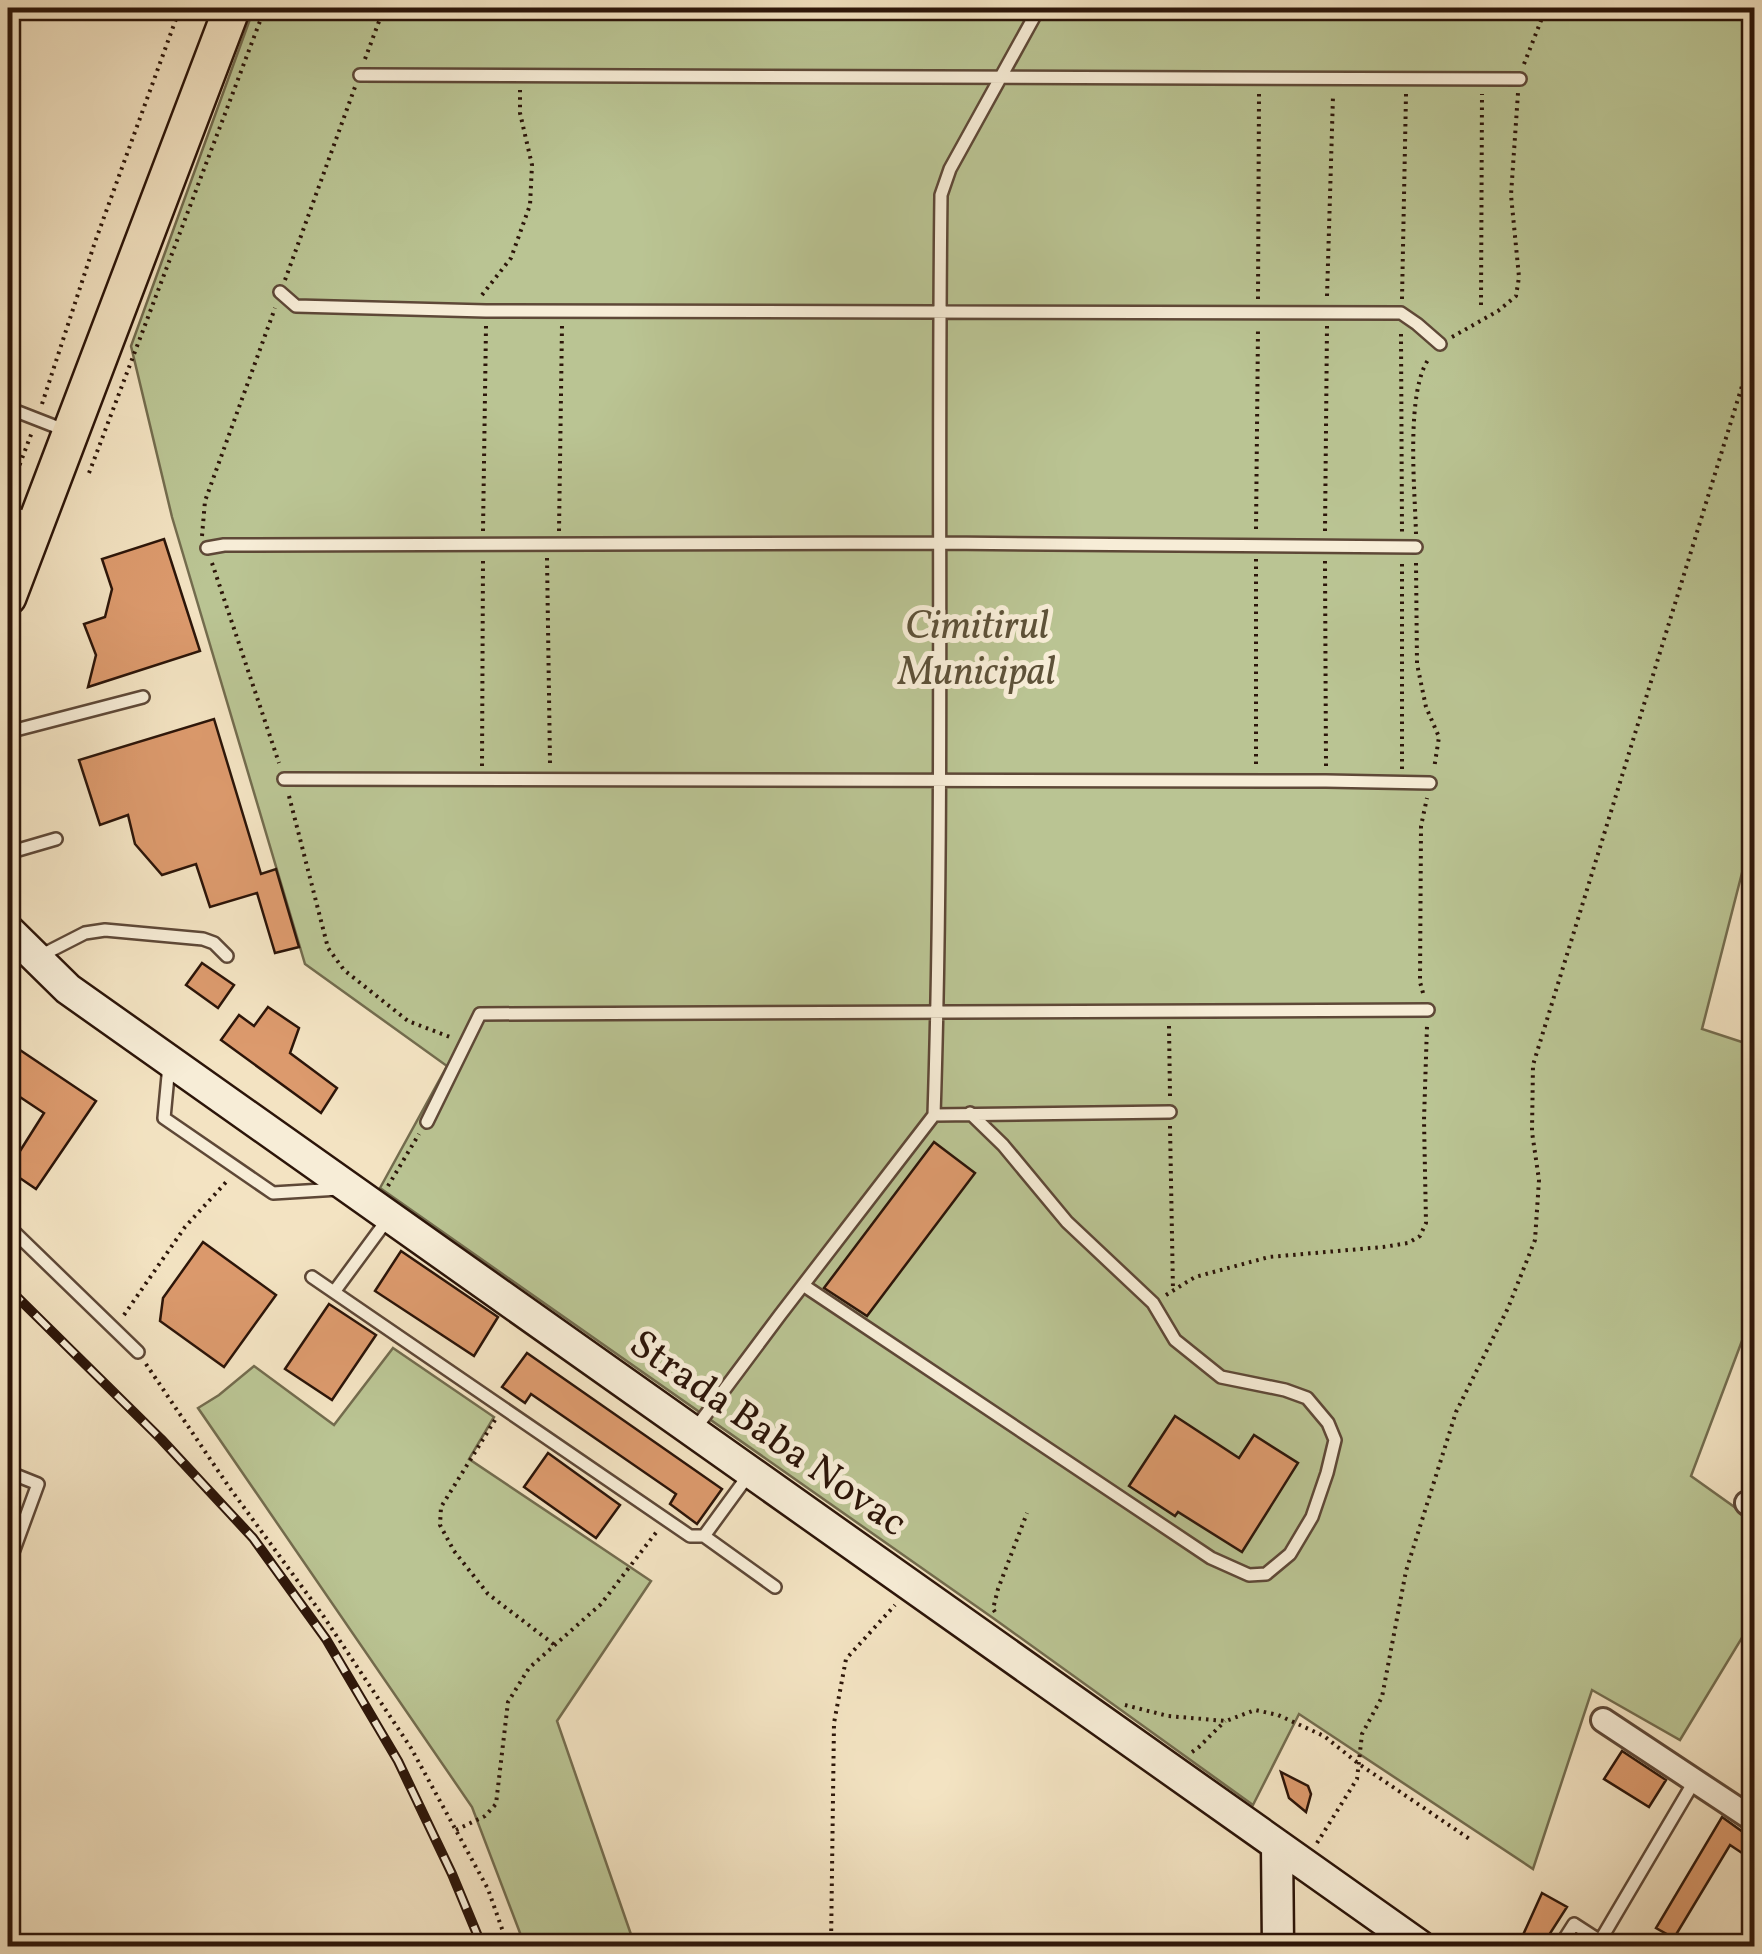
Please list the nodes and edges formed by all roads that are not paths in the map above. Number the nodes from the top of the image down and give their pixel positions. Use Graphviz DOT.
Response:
graph roads {
  1 [pos="232,8"];
  2 [pos="1040,8"];
  3 [pos="360,75"];
  4 [pos="998,79"];
  5 [pos="1520,80"];
  6 [pos="280,292"];
  7 [pos="940,312"];
  8 [pos="1440,344"];
  9 [pos="8,408"];
  10 [pos="71,433"];
  11 [pos="941,543"];
  12 [pos="1416,547"];
  13 [pos="207,548"];
  14 [pos="15,561"];
  15 [pos="143,697"];
  16 [pos="8,732"];
  17 [pos="284,779"];
  18 [pos="938,780"];
  19 [pos="1430,783"];
  20 [pos="56,839"];
  21 [pos="8,852"];
  22 [pos="8,930"];
  23 [pos="227,956"];
  24 [pos="22,960"];
  25 [pos="1428,1010"];
  26 [pos="937,1012"];
  27 [pos="169,1061"];
  28 [pos="1170,1112"];
  29 [pos="970,1113"];
  30 [pos="934,1115"];
  31 [pos="427,1122"];
  32 [pos="350,1188"];
  33 [pos="382,1211"];
  34 [pos="8,1226"];
  35 [pos="312,1277"];
  36 [pos="803,1285"];
  37 [pos="334,1292"];
  38 [pos="138,1352"];
  39 [pos="693,1432"];
  40 [pos="8,1472"];
  41 [pos="751,1472"];
  42 [pos="704,1536"];
  43 [pos="8,1566"];
  44 [pos="775,1587"];
  45 [pos="1602,1720"];
  46 [pos="1695,1780"];
  47 [pos="1754,1820"];
  48 [pos="1277,1846"];
  49 [pos="1604,1944"];
  50 [pos="1278,1946"];
  51 [pos="1420,1946"];
  52 [pos="1560,1946"];
  1 -- 10 [label="main road"];
  2 -- 4 [label="lane"];
  3 -- 4 [label="lane"];
  4 -- 5 [label="lane"];
  4 -- 7 [label="lane"];
  6 -- 7 [label="lane"];
  7 -- 8 [label="lane"];
  7 -- 11 [label="lane"];
  9 -- 10 [label="lane"];
  10 -- 14 [label="main road"];
  11 -- 12 [label="lane"];
  11 -- 13 [label="lane"];
  11 -- 18 [label="lane"];
  15 -- 16 [label="lane"];
  17 -- 18 [label="lane"];
  18 -- 19 [label="lane"];
  18 -- 26 [label="lane"];
  20 -- 21 [label="lane"];
  22 -- 24 [label="main road, Strada Baba Novac"];
  23 -- 24 [label="lane"];
  24 -- 27 [label="main road, Strada Baba Novac"];
  25 -- 26 [label="lane"];
  26 -- 30 [label="lane"];
  26 -- 31 [label="lane"];
  27 -- 32 [label="main road, Strada Baba Novac"];
  27 -- 32 [label="lane"];
  28 -- 29 [label="lane"];
  29 -- 30 [label="lane"];
  29 -- 36 [label="lane"];
  30 -- 36 [label="lane"];
  32 -- 33 [label="main road, Strada Baba Novac"];
  33 -- 37 [label="lane"];
  33 -- 39 [label="main road, Strada Baba Novac"];
  34 -- 38 [label="lane"];
  35 -- 37 [label="lane"];
  36 -- 39 [label="lane"];
  37 -- 42 [label="lane"];
  39 -- 41 [label="main road, Strada Baba Novac"];
  40 -- 43 [label="lane"];
  41 -- 42 [label="lane"];
  41 -- 48 [label="main road, Strada Baba Novac"];
  42 -- 44 [label="lane"];
  45 -- 46 [label="street"];
  46 -- 47 [label="street"];
  46 -- 49 [label="lane"];
  48 -- 50 [label="main road"];
  48 -- 51 [label="main road, Strada Baba Novac"];
  49 -- 52 [label="lane"];
}
